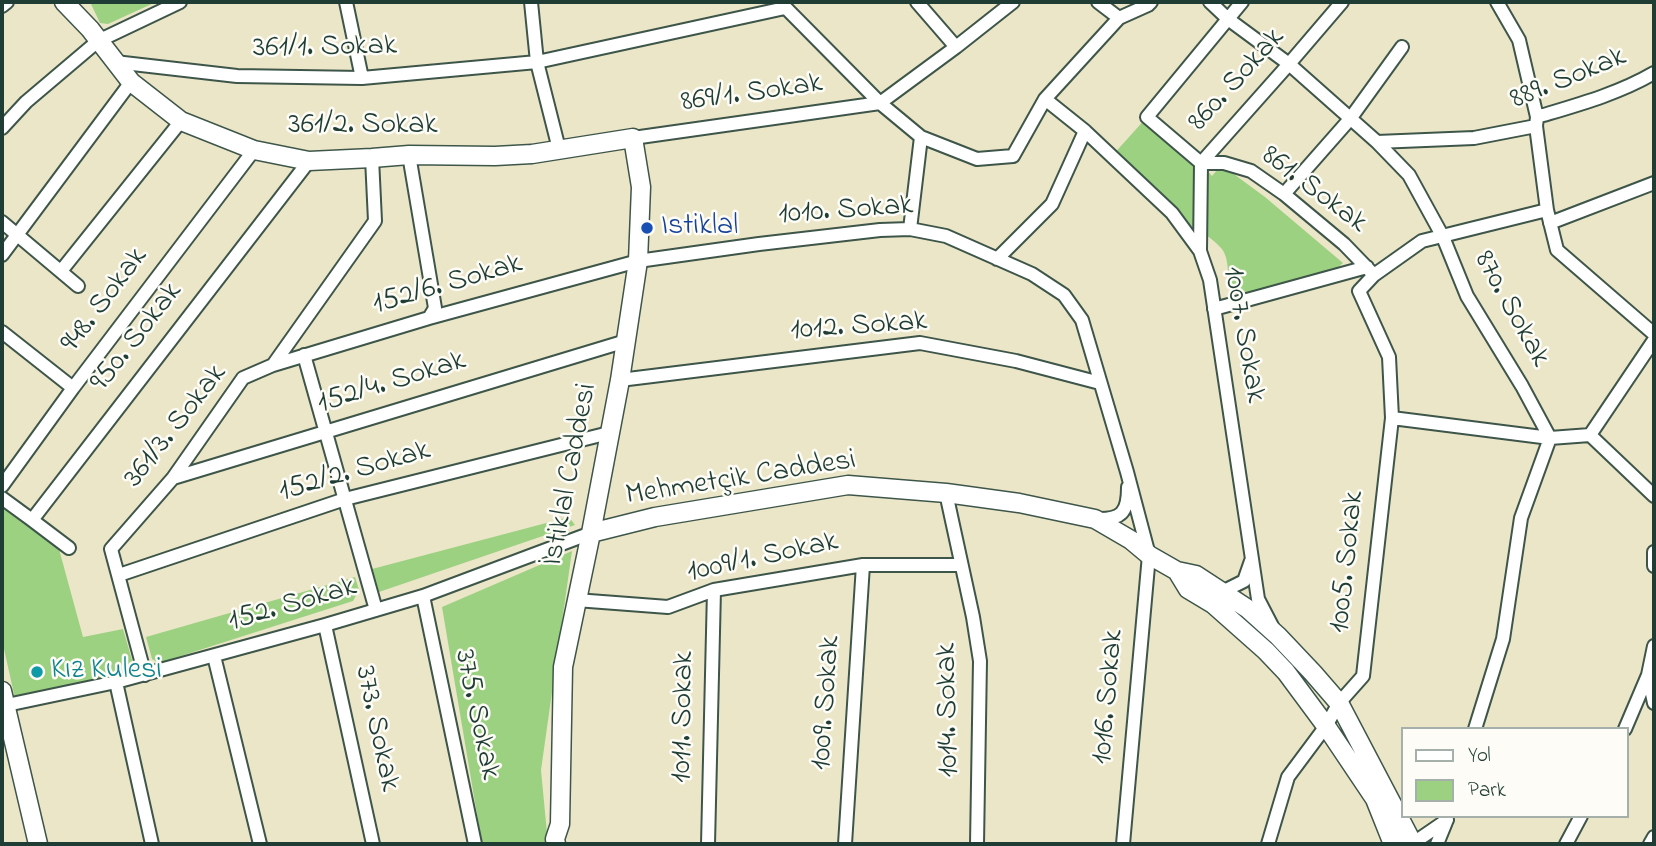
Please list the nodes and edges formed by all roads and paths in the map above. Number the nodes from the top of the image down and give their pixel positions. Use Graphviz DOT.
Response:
graph roads {
  1 [pos="7,2"];
  2 [pos="64,2"];
  3 [pos="78,2"];
  4 [pos="180,2"];
  5 [pos="346,2"];
  6 [pos="531,2"];
  7 [pos="917,2"];
  8 [pos="1098,2"];
  9 [pos="1151,2"];
  10 [pos="1210,2"];
  11 [pos="1242,2"];
  12 [pos="1342,2"];
  13 [pos="1497,2"];
  14 [pos="1005,4"];
  15 [pos="783,5"];
  16 [pos="2,6"];
  17 [pos="1119,18"];
  18 [pos="1228,19"];
  19 [pos="94,35"];
  20 [pos="956,47"];
  21 [pos="1402,47"];
  22 [pos="115,62"];
  23 [pos="537,62"];
  24 [pos="1289,64"];
  25 [pos="1654,73"];
  26 [pos="362,78"];
  27 [pos="131,82"];
  28 [pos="1045,99"];
  29 [pos="880,103"];
  30 [pos="1350,119"];
  31 [pos="181,121"];
  32 [pos="1536,122"];
  33 [pos="2,128"];
  34 [pos="1086,131"];
  35 [pos="921,137"];
  36 [pos="633,138"];
  37 [pos="1377,142"];
  38 [pos="559,149"];
  39 [pos="254,150"];
  40 [pos="409,155"];
  41 [pos="372,158"];
  42 [pos="309,160"];
  43 [pos="1201,163"];
  44 [pos="1654,183"];
  45 [pos="1284,194"];
  46 [pos="1548,217"];
  47 [pos="2,222"];
  48 [pos="910,229"];
  49 [pos="18,234"];
  50 [pos="1443,237"];
  51 [pos="1200,251"];
  52 [pos="2,255"];
  53 [pos="997,259"];
  54 [pos="638,261"];
  55 [pos="61,271"];
  56 [pos="1370,271"];
  57 [pos="78,286"];
  58 [pos="1214,310"];
  59 [pos="429,318"];
  60 [pos="2,332"];
  61 [pos="1654,334"];
  62 [pos="1654,340"];
  63 [pos="626,341"];
  64 [pos="304,355"];
  65 [pos="273,365"];
  66 [pos="620,380"];
  67 [pos="1100,383"];
  68 [pos="72,388"];
  69 [pos="1392,418"];
  70 [pos="327,431"];
  71 [pos="609,433"];
  72 [pos="1590,435"];
  73 [pos="1550,438"];
  74 [pos="1127,472"];
  75 [pos="173,478"];
  76 [pos="2,486"];
  77 [pos="946,493"];
  78 [pos="1654,496"];
  79 [pos="2,498"];
  80 [pos="345,499"];
  81 [pos="1095,519"];
  82 [pos="32,520"];
  83 [pos="591,533"];
  84 [pos="69,548"];
  85 [pos="1654,552"];
  86 [pos="1149,555"];
  87 [pos="1251,560"];
  88 [pos="863,565"];
  89 [pos="961,565"];
  90 [pos="1654,566"];
  91 [pos="1177,571"];
  92 [pos="118,575"];
  93 [pos="714,590"];
  94 [pos="1222,592"];
  95 [pos="423,596"];
  96 [pos="576,600"];
  97 [pos="376,610"];
  98 [pos="326,625"];
  99 [pos="1278,636"];
  100 [pos="1654,646"];
  101 [pos="214,656"];
  102 [pos="145,675"];
  103 [pos="1648,675"];
  104 [pos="116,682"];
  105 [pos="3,701"];
  106 [pos="1654,703"];
  107 [pos="1339,704"];
  108 [pos="1326,726"];
  109 [pos="1476,727"];
  110 [pos="1626,727"];
  111 [pos="1448,818"];
  112 [pos="1580,818"];
  113 [pos="560,824"];
  114 [pos="1654,837"];
  115 [pos="38,844"];
  116 [pos="152,844"];
  117 [pos="260,844"];
  118 [pos="373,844"];
  119 [pos="475,844"];
  120 [pos="556,844"];
  121 [pos="570,844"];
  122 [pos="708,844"];
  123 [pos="845,844"];
  124 [pos="976,844"];
  125 [pos="1123,844"];
  126 [pos="1268,844"];
  127 [pos="1393,844"];
  128 [pos="1413,844"];
  129 [pos="1437,844"];
  130 [pos="1566,844"];
  131 [pos="1650,844"];
  1 -- 16 [label="street"];
  2 -- 19 [label="main road, 361/2. Sokak"];
  3 -- 19 [label="street"];
  4 -- 19 [label="street"];
  5 -- 26 [label="street"];
  6 -- 23 [label="street"];
  7 -- 20 [label="street"];
  8 -- 17 [label="street"];
  9 -- 17 [label="street"];
  10 -- 18 [label="street, 870. Sokak"];
  11 -- 18 [label="street"];
  12 -- 24 [label="street, 860. Sokak"];
  13 -- 32 [label="street"];
  14 -- 20 [label="street"];
  15 -- 23 [label="street, 361/1. Sokak"];
  15 -- 29 [label="street"];
  17 -- 28 [label="street"];
  18 -- 24 [label="street, 870. Sokak"];
  18 -- 43 [label="street"];
  19 -- 22 [label="main road, 361/2. Sokak"];
  19 -- 33 [label="street"];
  20 -- 29 [label="street"];
  21 -- 30 [label="street"];
  22 -- 26 [label="street, 361/1. Sokak"];
  22 -- 27 [label="main road, 361/2. Sokak"];
  23 -- 26 [label="street, 361/1. Sokak"];
  23 -- 38 [label="street"];
  24 -- 30 [label="street, 870. Sokak"];
  24 -- 43 [label="street, 860. Sokak"];
  25 -- 32 [label="street, 889. Sokak"];
  27 -- 31 [label="main road, 361/2. Sokak"];
  27 -- 49 [label="street"];
  28 -- 34 [label="street, 1007. Sokak"];
  28 -- 35 [label="street"];
  29 -- 35 [label="street"];
  29 -- 36 [label="street, 869/1. Sokak"];
  30 -- 37 [label="street, 870. Sokak"];
  30 -- 45 [label="street"];
  31 -- 39 [label="main road, 361/2. Sokak"];
  31 -- 55 [label="street"];
  32 -- 37 [label="street, 889. Sokak"];
  32 -- 46 [label="street"];
  34 -- 51 [label="street, 1007. Sokak"];
  34 -- 53 [label="street"];
  35 -- 48 [label="street"];
  36 -- 38 [label="main road, 361/2. Sokak"];
  36 -- 54 [label="main road, İstiklal Caddesi"];
  37 -- 50 [label="street, 870. Sokak"];
  38 -- 40 [label="main road, 361/2. Sokak"];
  39 -- 42 [label="main road, 361/2. Sokak"];
  39 -- 68 [label="street, 948. Sokak"];
  40 -- 41 [label="main road, 361/2. Sokak"];
  40 -- 59 [label="street"];
  41 -- 42 [label="main road, 361/2. Sokak"];
  41 -- 65 [label="street, 361/3. Sokak"];
  42 -- 82 [label="street, 950. Sokak"];
  43 -- 45 [label="street, 861. Sokak"];
  43 -- 51 [label="street"];
  44 -- 46 [label="street"];
  45 -- 56 [label="street, 861. Sokak"];
  46 -- 50 [label="street"];
  46 -- 61 [label="street"];
  47 -- 49 [label="street"];
  48 -- 53 [label="street, 1010. Sokak"];
  48 -- 54 [label="street, 1010. Sokak"];
  49 -- 52 [label="street"];
  49 -- 55 [label="street"];
  50 -- 56 [label="street"];
  50 -- 73 [label="street, 870. Sokak"];
  51 -- 58 [label="street, 1007. Sokak"];
  53 -- 67 [label="street, 1010. Sokak"];
  54 -- 59 [label="street, 152/6. Sokak"];
  54 -- 63 [label="main road, İstiklal Caddesi"];
  55 -- 57 [label="street"];
  56 -- 58 [label="street"];
  56 -- 69 [label="street, 1005. Sokak"];
  58 -- 87 [label="street, 1007. Sokak"];
  59 -- 64 [label="street, 152/6. Sokak"];
  60 -- 68 [label="street"];
  62 -- 72 [label="street"];
  63 -- 66 [label="main road, İstiklal Caddesi"];
  63 -- 70 [label="street, 152/4. Sokak"];
  64 -- 65 [label="street, 152/6. Sokak"];
  64 -- 70 [label="street"];
  65 -- 75 [label="street, 361/3. Sokak"];
  66 -- 67 [label="street, 1012. Sokak"];
  66 -- 71 [label="main road, İstiklal Caddesi"];
  67 -- 74 [label="street, 1010. Sokak"];
  68 -- 76 [label="street, 948. Sokak"];
  69 -- 73 [label="street"];
  69 -- 107 [label="street, 1005. Sokak"];
  70 -- 75 [label="street, 152/4. Sokak"];
  70 -- 80 [label="street"];
  71 -- 80 [label="street, 152/2. Sokak"];
  71 -- 83 [label="main road, İstiklal Caddesi"];
  72 -- 73 [label="street"];
  72 -- 78 [label="street"];
  73 -- 109 [label="street"];
  74 -- 81 [label="street"];
  74 -- 86 [label="street, 1010. Sokak"];
  75 -- 92 [label="street, 361/3. Sokak"];
  77 -- 81 [label="main road, Mehmetçik Caddesi"];
  77 -- 83 [label="main road, Mehmetçik Caddesi"];
  77 -- 89 [label="street, 1014. Sokak"];
  79 -- 82 [label="street"];
  80 -- 92 [label="street, 152/2. Sokak"];
  80 -- 97 [label="street"];
  81 -- 86 [label="main road, Mehmetçik Caddesi"];
  82 -- 84 [label="street"];
  83 -- 95 [label="street, 152. Sokak"];
  83 -- 96 [label="main road, İstiklal Caddesi"];
  85 -- 90 [label="street"];
  86 -- 91 [label="main road, Mehmetçik Caddesi"];
  86 -- 125 [label="street, 1016. Sokak"];
  87 -- 94 [label="street"];
  87 -- 99 [label="street, 1007. Sokak"];
  88 -- 89 [label="street, 1009/1. Sokak"];
  88 -- 93 [label="street, 1009/1. Sokak"];
  88 -- 123 [label="street, 1009. Sokak"];
  89 -- 124 [label="street, 1014. Sokak"];
  91 -- 94 [label="main road, Mehmetçik Caddesi"];
  91 -- 108 [label="main road, Mehmetçik Caddesi"];
  92 -- 102 [label="street, 361/3. Sokak"];
  93 -- 96 [label="street, 1009/1. Sokak"];
  93 -- 122 [label="street, 1011. Sokak"];
  94 -- 99 [label="main road, Mehmetçik Caddesi"];
  95 -- 97 [label="street, 152. Sokak"];
  95 -- 119 [label="street, 375. Sokak"];
  96 -- 113 [label="main road, İstiklal Caddesi"];
  97 -- 98 [label="street, 152. Sokak"];
  98 -- 101 [label="street, 152. Sokak"];
  98 -- 118 [label="street, 373. Sokak"];
  99 -- 107 [label="main road, Mehmetçik Caddesi"];
  100 -- 103 [label="street"];
  101 -- 102 [label="street, 152. Sokak"];
  101 -- 117 [label="street"];
  102 -- 104 [label="street, 152. Sokak"];
  103 -- 106 [label="street"];
  103 -- 110 [label="street"];
  104 -- 105 [label="street, 152. Sokak"];
  104 -- 116 [label="street"];
  105 -- 115 [label="main road"];
  107 -- 108 [label="street, 1005. Sokak"];
  107 -- 128 [label="main road, Mehmetçik Caddesi"];
  108 -- 126 [label="street, 1005. Sokak"];
  108 -- 127 [label="main road, Mehmetçik Caddesi"];
  111 -- 128 [label="street"];
  111 -- 129 [label="street"];
  112 -- 130 [label="street"];
  113 -- 120 [label="main road, İstiklal Caddesi"];
  113 -- 121 [label="main road, İstiklal Caddesi"];
  114 -- 131 [label="street"];
}
